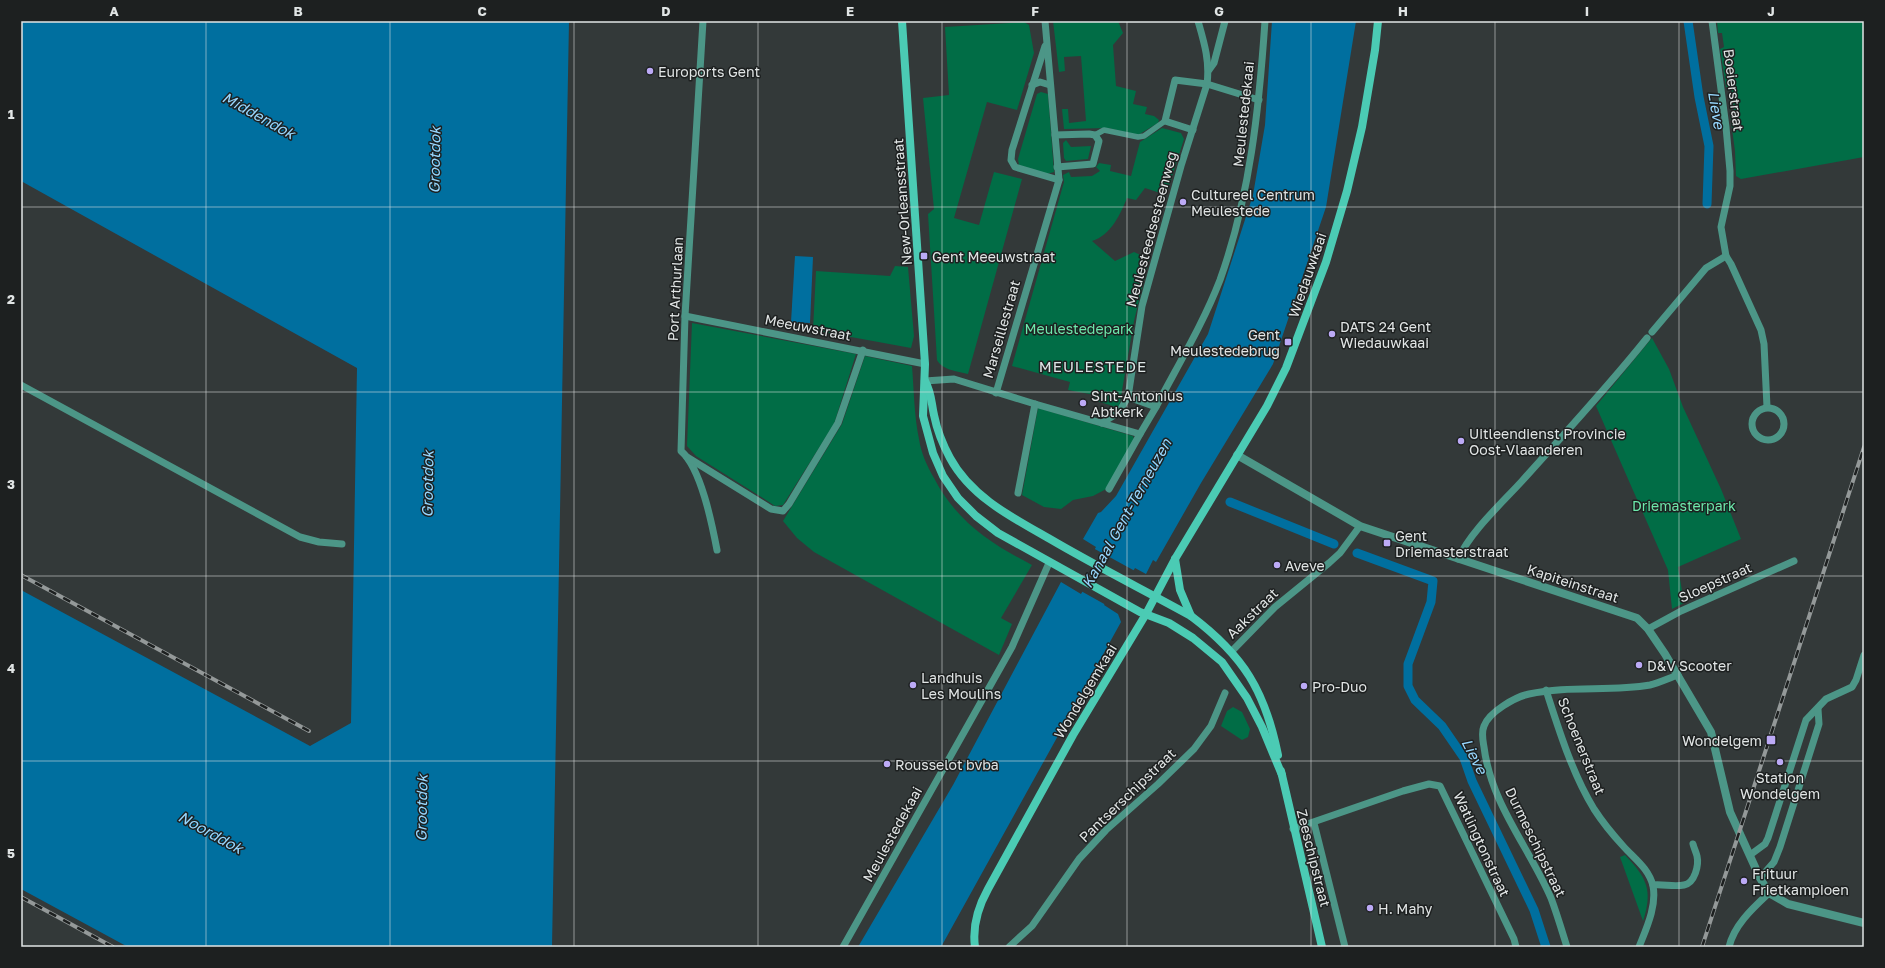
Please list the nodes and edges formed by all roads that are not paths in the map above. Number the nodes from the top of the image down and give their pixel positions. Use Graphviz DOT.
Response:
graph roads {
  1 [pos="703,21"];
  2 [pos="902,21"];
  3 [pos="1044,21"];
  4 [pos="1198,21"];
  5 [pos="1225,21"];
  6 [pos="1265,21"];
  7 [pos="1378,21"];
  8 [pos="1712,21"];
  9 [pos="1046,42"];
  10 [pos="1209,70"];
  11 [pos="1207,84"];
  12 [pos="1032,85"];
  13 [pos="1050,85"];
  14 [pos="1259,100"];
  15 [pos="1165,121"];
  16 [pos="1193,130"];
  17 [pos="1055,135"];
  18 [pos="1095,135"];
  19 [pos="1058,167"];
  20 [pos="1059,180"];
  21 [pos="1726,256"];
  22 [pos="685,316"];
  23 [pos="1652,332"];
  24 [pos="1647,338"];
  25 [pos="863,350"];
  26 [pos="925,364"];
  27 [pos="925,381"];
  28 [pos="21,385"];
  29 [pos="996,393"];
  30 [pos="1128,397"];
  31 [pos="1035,404"];
  32 [pos="1156,407"];
  33 [pos="1767,407"];
  34 [pos="1104,423"];
  35 [pos="1140,434"];
  36 [pos="1237,455"];
  37 [pos="688,457"];
  38 [pos="1109,489"];
  39 [pos="1018,493"];
  40 [pos="1360,526"];
  41 [pos="342,544"];
  42 [pos="717,550"];
  43 [pos="1175,559"];
  44 [pos="1458,559"];
  45 [pos="1794,561"];
  46 [pos="1049,563"];
  47 [pos="1155,596"];
  48 [pos="1146,614"];
  49 [pos="1191,616"];
  50 [pos="1648,629"];
  51 [pos="1231,652"];
  52 [pos="1864,655"];
  53 [pos="1678,675"];
  54 [pos="1546,690"];
  55 [pos="1225,693"];
  56 [pos="1818,709"];
  57 [pos="1282,775"];
  58 [pos="1314,823"];
  59 [pos="1293,829"];
  60 [pos="1693,844"];
  61 [pos="1750,855"];
  62 [pos="1760,878"];
  63 [pos="1653,886"];
  64 [pos="1769,892"];
  65 [pos="1864,922"];
  66 [pos="843,947"];
  67 [pos="975,947"];
  68 [pos="1009,947"];
  69 [pos="1322,947"];
  70 [pos="1345,947"];
  71 [pos="1516,947"];
  72 [pos="1567,947"];
  73 [pos="1639,947"];
  74 [pos="1729,947"];
  1 -- 22 [label="street, Port Arthurlaan"];
  2 -- 26 [label="main road, New-Orleansstraat"];
  3 -- 9 [label="street, Marseillestraat"];
  4 -- 10 [label="street, Meulesteedsesteenweg"];
  5 -- 10 [label="street, Meulesteedsesteenweg"];
  6 -- 14 [label="street, Meulestedekaai"];
  7 -- 36 [label="main road, Wiedauwkaai"];
  8 -- 21 [label="street, Boeierstraat"];
  9 -- 12 [label="street, Marseillestraat"];
  9 -- 13 [label="street, Marseillestraat"];
  10 -- 11 [label="street, Meulesteedsesteenweg"];
  11 -- 14 [label="street"];
  11 -- 15 [label="street"];
  11 -- 16 [label="street, Meulesteedsesteenweg"];
  12 -- 13 [label="street"];
  12 -- 20 [label="street, Marseillestraat"];
  13 -- 17 [label="street, Marseillestraat"];
  14 -- 32 [label="street, Meulestedekaai"];
  15 -- 16 [label="street"];
  15 -- 18 [label="street"];
  16 -- 30 [label="street, Meulesteedsesteenweg"];
  17 -- 18 [label="street"];
  17 -- 19 [label="street, Marseillestraat"];
  18 -- 19 [label="street"];
  19 -- 20 [label="street, Marseillestraat"];
  20 -- 29 [label="street, Marseillestraat"];
  21 -- 23 [label="street"];
  21 -- 33 [label="street, Boeierstraat"];
  22 -- 25 [label="street, Meeuwstraat"];
  22 -- 37 [label="street, Port Arthurlaan"];
  24 -- 44 [label="street"];
  25 -- 26 [label="street, Meeuwstraat"];
  25 -- 37 [label="street"];
  26 -- 27 [label="main road, New-Orleansstraat"];
  27 -- 29 [label="street"];
  27 -- 46 [label="main road, New-Orleansstraat"];
  27 -- 47 [label="main road, New-Orleansstraat"];
  28 -- 41 [label="street"];
  29 -- 31 [label="street"];
  30 -- 32 [label="street"];
  30 -- 34 [label="street"];
  31 -- 34 [label="street"];
  31 -- 39 [label="street"];
  32 -- 35 [label="street, Meulestedekaai"];
  33 -- 33 [label="street"];
  34 -- 35 [label="street"];
  35 -- 38 [label="street"];
  36 -- 40 [label="street, Kapiteinstraat"];
  36 -- 43 [label="main road, Wondelgemkaai"];
  37 -- 42 [label="street, Port Arthurlaan"];
  40 -- 44 [label="street, Kapiteinstraat"];
  40 -- 51 [label="street, Aakstraat"];
  43 -- 47 [label="main road, Wondelgemkaai"];
  43 -- 49 [label="main road"];
  44 -- 50 [label="street, Kapiteinstraat"];
  45 -- 50 [label="street, Sloepstraat"];
  46 -- 48 [label="main road, New-Orleansstraat"];
  46 -- 66 [label="street, Meulestedekaai"];
  47 -- 48 [label="main road, Wondelgemkaai"];
  47 -- 49 [label="main road, Zeeschipstraat"];
  48 -- 57 [label="main road, Zeeschipstraat"];
  48 -- 67 [label="main road, Wondelgemkaai"];
  49 -- 51 [label="main road, Zeeschipstraat"];
  50 -- 53 [label="street, Kapiteinstraat"];
  51 -- 57 [label="main road, Zeeschipstraat"];
  52 -- 56 [label="street"];
  53 -- 54 [label="street, Durmeschipstraat"];
  53 -- 61 [label="street, Kapiteinstraat"];
  54 -- 63 [label="street, Schoenerstraat"];
  54 -- 72 [label="street, Durmeschipstraat"];
  55 -- 68 [label="street, Pantserschipstraat"];
  56 -- 61 [label="street"];
  56 -- 62 [label="street"];
  57 -- 59 [label="main road, Zeeschipstraat"];
  58 -- 59 [label="street, Watlingtonstraat"];
  58 -- 70 [label="street"];
  58 -- 71 [label="street, Watlingtonstraat"];
  59 -- 69 [label="main road, Zeeschipstraat"];
  60 -- 63 [label="street"];
  61 -- 62 [label="street, Kapiteinstraat"];
  62 -- 64 [label="street, Kapiteinstraat"];
  63 -- 73 [label="street, Schoenerstraat"];
  64 -- 65 [label="street"];
  64 -- 74 [label="street"];
}
